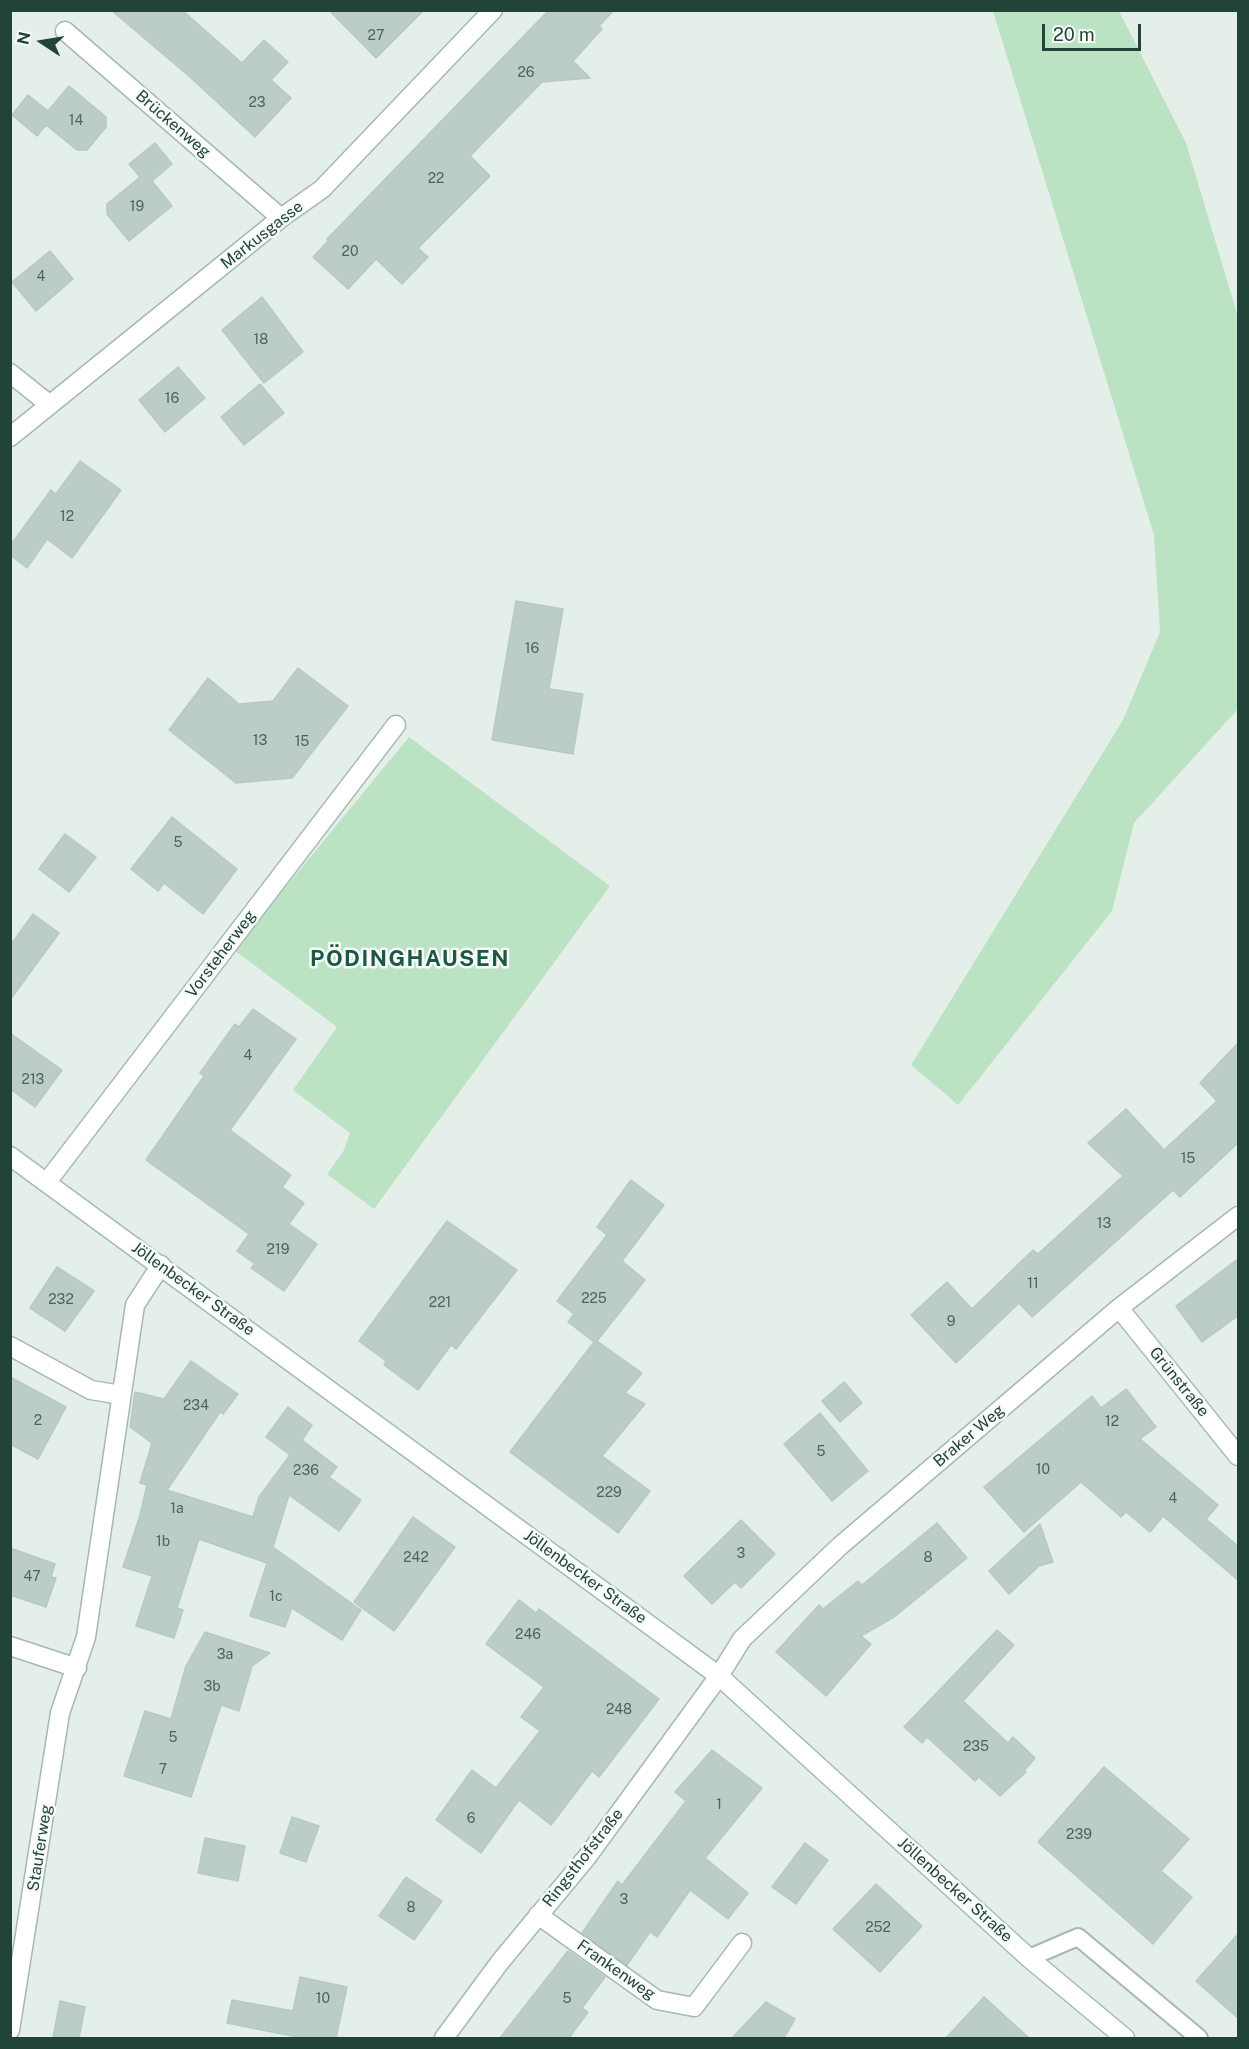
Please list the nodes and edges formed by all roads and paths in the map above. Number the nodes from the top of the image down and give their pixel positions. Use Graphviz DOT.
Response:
graph roads {
  1 [pos="493,10"];
  2 [pos="65,31"];
  3 [pos="281,218"];
  4 [pos="10,373"];
  5 [pos="50,405"];
  6 [pos="10,437"];
  7 [pos="396,726"];
  8 [pos="10,1156"];
  9 [pos="47,1182"];
  10 [pos="1239,1216"];
  11 [pos="161,1265"];
  12 [pos="1119,1308"];
  13 [pos="10,1346"];
  14 [pos="121,1395"];
  15 [pos="1239,1456"];
  16 [pos="10,1646"];
  17 [pos="77,1668"];
  18 [pos="719,1676"];
  19 [pos="538,1915"];
  20 [pos="742,1943"];
  21 [pos="1029,1958"];
  22 [pos="10,2030"];
  23 [pos="444,2038"];
  24 [pos="1125,2038"];
  25 [pos="1199,2038"];
  1 -- 3 [label="street, Markusgasse"];
  2 -- 3 [label="street, Brückenweg"];
  3 -- 5 [label="street, Markusgasse"];
  4 -- 5 [label="street"];
  5 -- 6 [label="street, Markusgasse"];
  7 -- 9 [label="street, Vorsteherweg"];
  8 -- 9 [label="street, Jöllenbecker Straße"];
  9 -- 11 [label="street, Jöllenbecker Straße"];
  10 -- 12 [label="street, Braker Weg"];
  11 -- 14 [label="street, Stauferweg"];
  11 -- 18 [label="street, Jöllenbecker Straße"];
  12 -- 15 [label="street, Grünstraße"];
  12 -- 18 [label="street, Braker Weg"];
  13 -- 14 [label="street"];
  14 -- 17 [label="street, Stauferweg"];
  16 -- 17 [label="street"];
  17 -- 22 [label="street, Stauferweg"];
  18 -- 19 [label="street, Ringsthofstraße"];
  18 -- 21 [label="street, Jöllenbecker Straße"];
  19 -- 20 [label="street, Frankenweg"];
  19 -- 23 [label="street, Ringsthofstraße"];
  21 -- 24 [label="street, Jöllenbecker Straße"];
  21 -- 25 [label="lane"];
}
